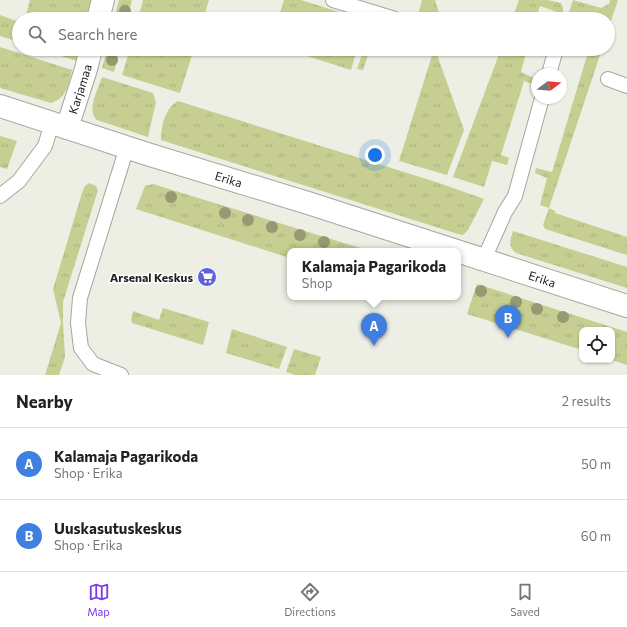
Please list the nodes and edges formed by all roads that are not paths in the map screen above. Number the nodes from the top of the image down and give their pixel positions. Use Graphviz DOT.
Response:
graph roads {
  1 [pos="103,0"];
  2 [pos="333,0"];
  3 [pos="100,12"];
  4 [pos="372,12"];
  5 [pos="89,56"];
  6 [pos="554,56"];
  7 [pos="551,68"];
  8 [pos="608,79"];
  9 [pos="627,86"];
  10 [pos="540,104"];
  11 [pos="0,106"];
  12 [pos="59,125"];
  13 [pos="127,147"];
  14 [pos="0,196"];
  15 [pos="449,248"];
  16 [pos="461,252"];
  17 [pos="484,259"];
  18 [pos="627,306"];
  19 [pos="120,375"];
  1 -- 3 [label="street"];
  2 -- 4 [label="lane"];
  5 -- 12 [label="street, Karjamaa"];
  6 -- 7 [label="lane"];
  8 -- 9 [label="lane"];
  10 -- 17 [label="lane"];
  11 -- 12 [label="street, Erika"];
  12 -- 13 [label="street, Erika"];
  12 -- 14 [label="lane"];
  13 -- 15 [label="street, Erika"];
  13 -- 19 [label="lane"];
  16 -- 17 [label="street, Erika"];
  17 -- 18 [label="street, Erika"];
}
